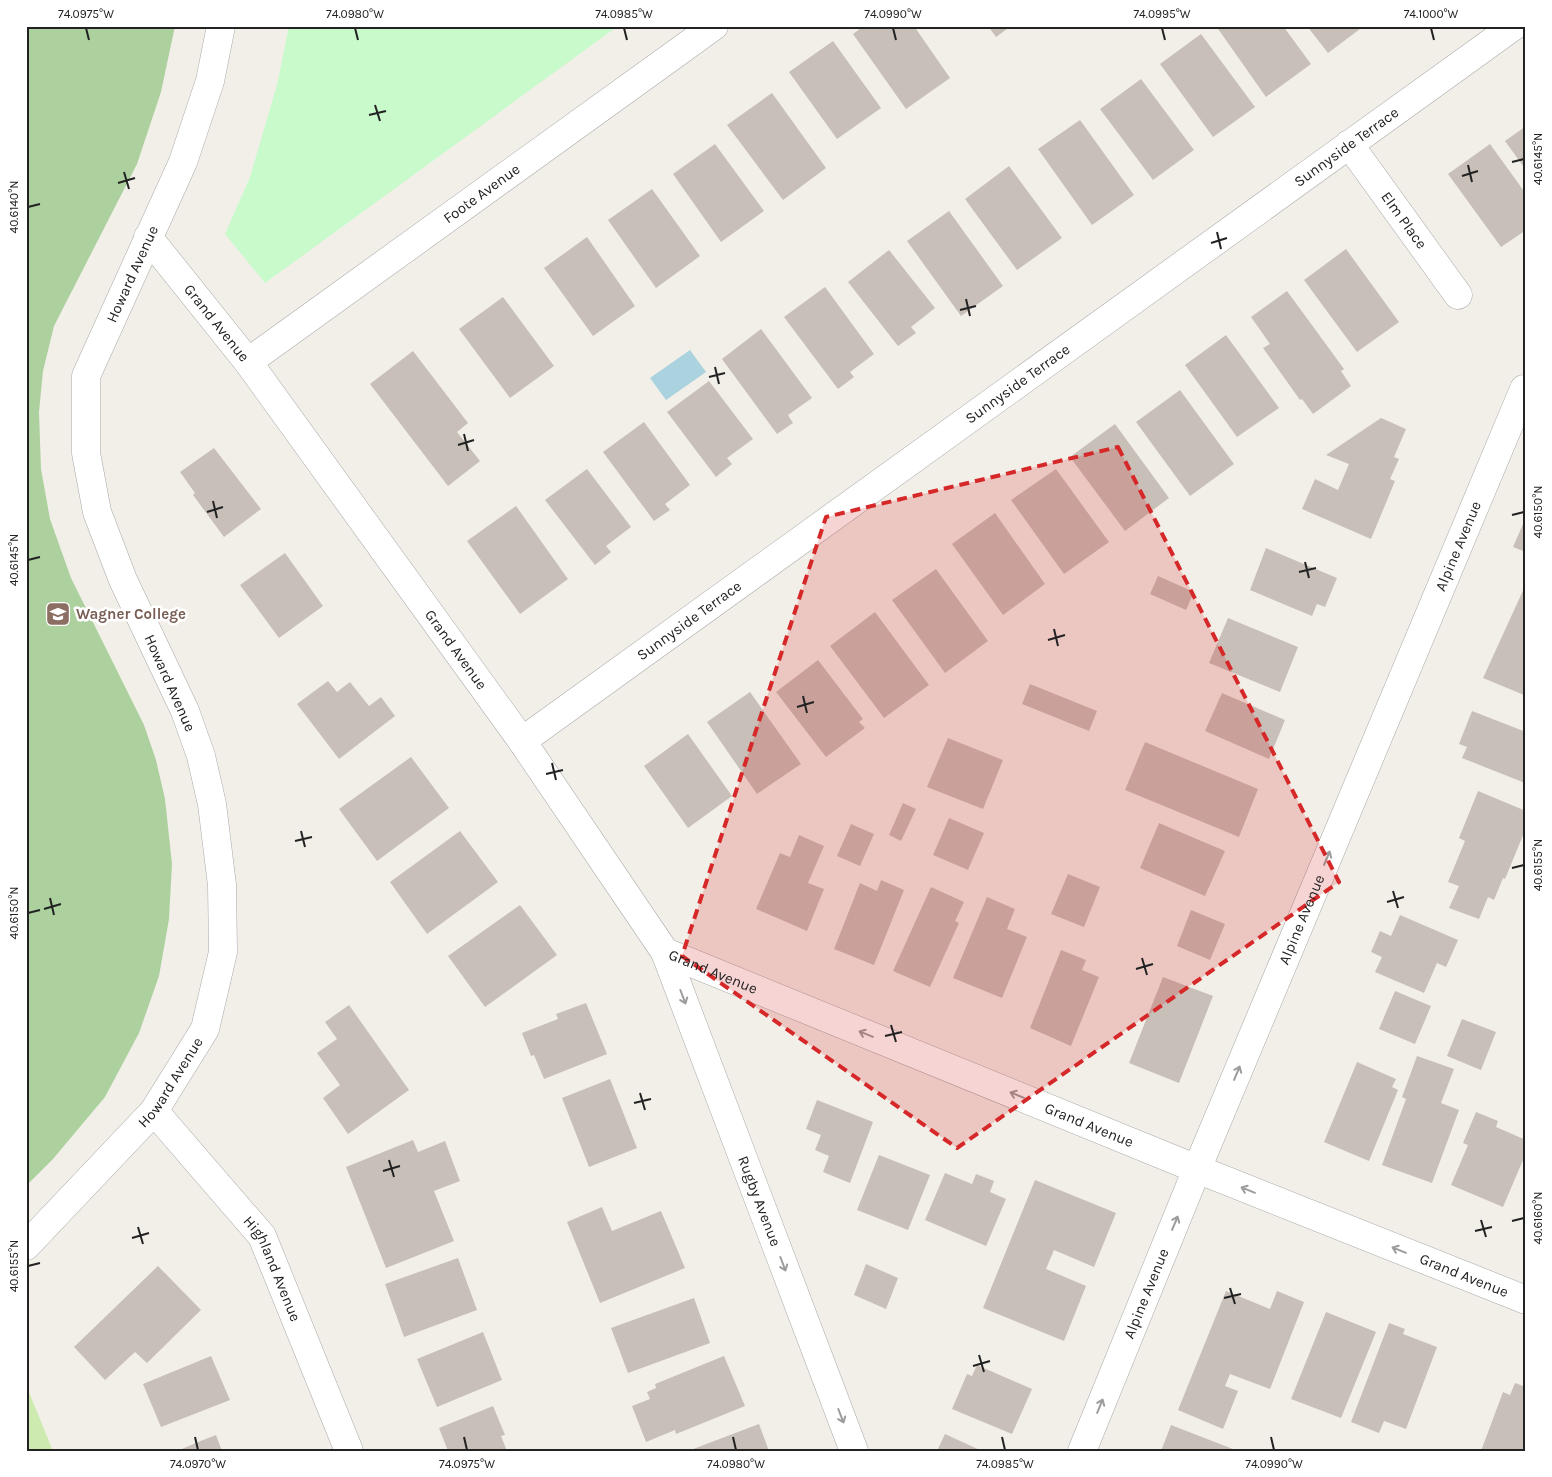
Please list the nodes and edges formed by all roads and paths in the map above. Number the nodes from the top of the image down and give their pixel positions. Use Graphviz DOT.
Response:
graph roads {
  1 [pos="221,26"];
  2 [pos="714,26"];
  3 [pos="1514,26"];
  4 [pos="1349,144"];
  5 [pos="148,237"];
  6 [pos="1458,295"];
  7 [pos="248,362"];
  8 [pos="1525,389"];
  9 [pos="522,741"];
  10 [pos="665,952"];
  11 [pos="154,1111"];
  12 [pos="1197,1169"];
  13 [pos="26,1246"];
  14 [pos="1526,1300"];
  15 [pos="349,1451"];
  16 [pos="854,1451"];
  17 [pos="1082,1451"];
  1 -- 5 [label="street, Howard Avenue"];
  2 -- 7 [label="street, Foote Avenue"];
  3 -- 4 [label="street, Sunnyside Terrace"];
  4 -- 6 [label="street, Elm Place"];
  4 -- 9 [label="street, Sunnyside Terrace"];
  5 -- 7 [label="street, Grand Avenue"];
  5 -- 11 [label="street, Howard Avenue"];
  7 -- 9 [label="street, Grand Avenue"];
  12 -- 8 [label="street, Alpine Avenue, one-way"];
  9 -- 10 [label="street, Grand Avenue"];
  12 -- 10 [label="street, Grand Avenue, one-way"];
  10 -- 16 [label="street, Rugby Avenue, one-way"];
  11 -- 13 [label="street, Howard Avenue"];
  11 -- 15 [label="street, Highland Avenue"];
  14 -- 12 [label="street, Grand Avenue, one-way"];
  17 -- 12 [label="street, Alpine Avenue, one-way"];
}
